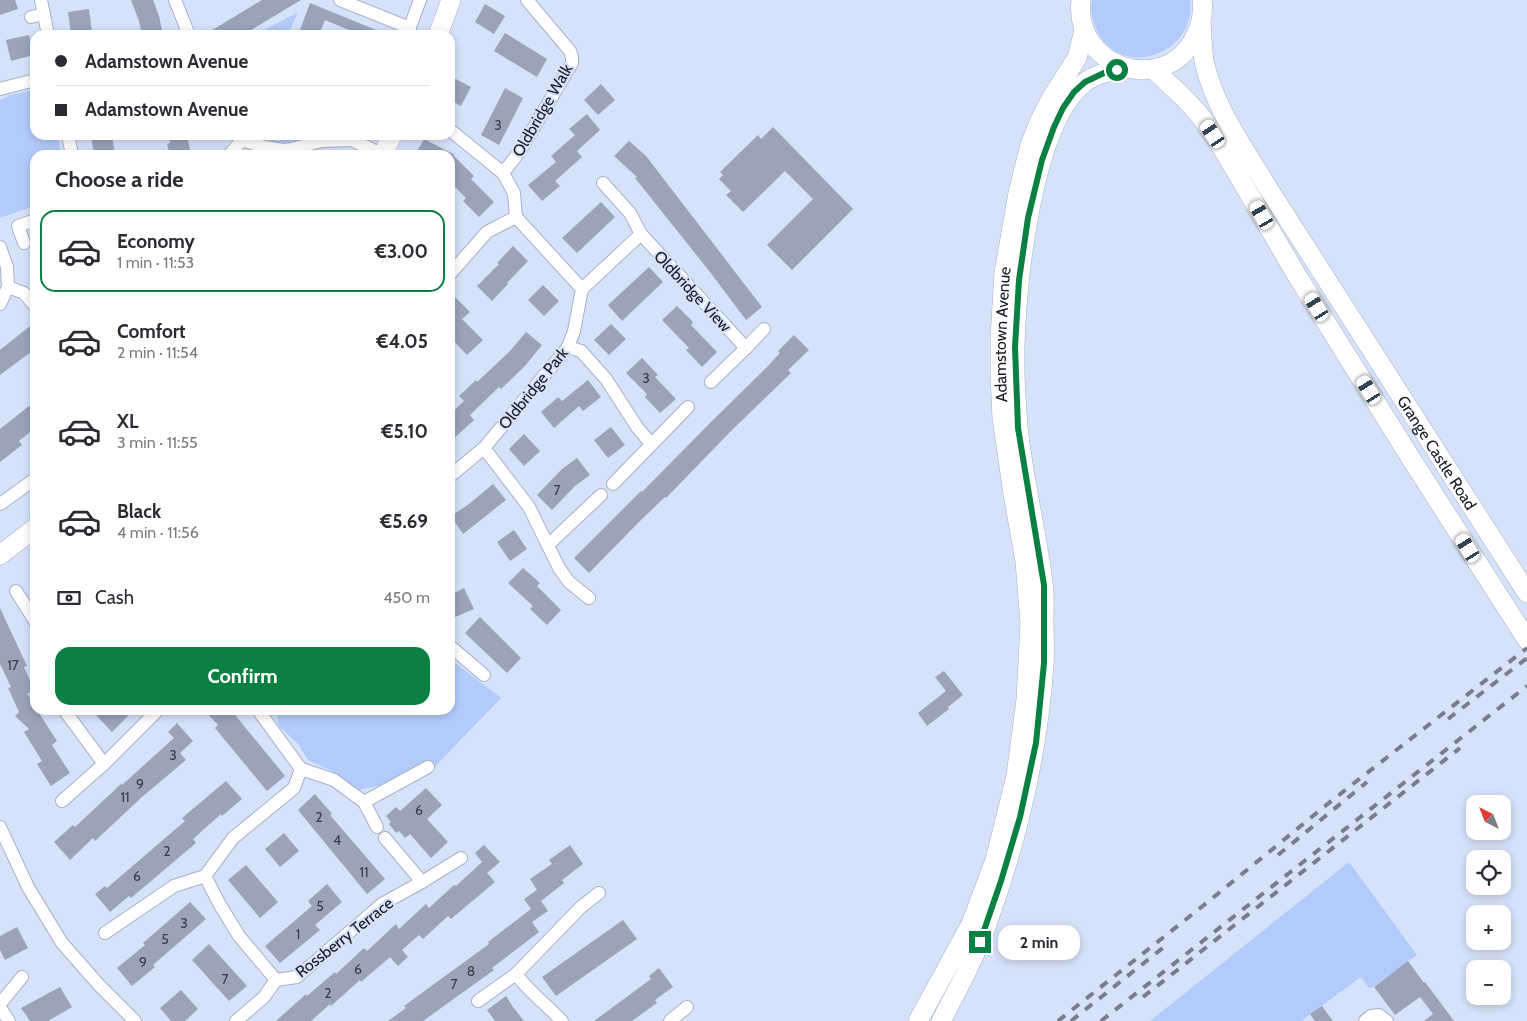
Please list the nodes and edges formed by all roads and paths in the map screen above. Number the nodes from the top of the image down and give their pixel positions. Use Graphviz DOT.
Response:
graph roads {
  1 [pos="41,0"];
  2 [pos="175,0"];
  3 [pos="340,0"];
  4 [pos="420,0"];
  5 [pos="451,0"];
  6 [pos="528,0"];
  7 [pos="1081,0"];
  8 [pos="1202,7"];
  9 [pos="44,14"];
  10 [pos="31,17"];
  11 [pos="47,30"];
  12 [pos="187,30"];
  13 [pos="404,30"];
  14 [pos="409,30"];
  15 [pos="440,30"];
  16 [pos="1084,30"];
  17 [pos="1127,69"];
  18 [pos="1153,69"];
  19 [pos="30,81"];
  20 [pos="0,90"];
  21 [pos="455,134"];
  22 [pos="246,140"];
  23 [pos="352,140"];
  24 [pos="352,140"];
  25 [pos="283,150"];
  26 [pos="283,150"];
  27 [pos="373,150"];
  28 [pos="502,173"];
  29 [pos="603,183"];
  30 [pos="516,218"];
  31 [pos="30,222"];
  32 [pos="641,234"];
  33 [pos="24,244"];
  34 [pos="0,246"];
  35 [pos="455,268"];
  36 [pos="8,287"];
  37 [pos="582,289"];
  38 [pos="30,298"];
  39 [pos="0,304"];
  40 [pos="764,329"];
  41 [pos="568,347"];
  42 [pos="746,348"];
  43 [pos="711,382"];
  44 [pos="688,407"];
  45 [pos="652,444"];
  46 [pos="484,448"];
  47 [pos="455,472"];
  48 [pos="30,483"];
  49 [pos="613,484"];
  50 [pos="601,495"];
  51 [pos="0,504"];
  52 [pos="30,532"];
  53 [pos="548,545"];
  54 [pos="0,555"];
  55 [pos="16,591"];
  56 [pos="1527,593"];
  57 [pos="590,598"];
  58 [pos="30,613"];
  59 [pos="1527,640"];
  60 [pos="455,650"];
  61 [pos="484,676"];
  62 [pos="68,715"];
  63 [pos="153,715"];
  64 [pos="267,715"];
  65 [pos="104,764"];
  66 [pos="428,767"];
  67 [pos="301,769"];
  68 [pos="62,801"];
  69 [pos="364,802"];
  70 [pos="377,827"];
  71 [pos="1,830"];
  72 [pos="384,838"];
  73 [pos="461,858"];
  74 [pos="205,876"];
  75 [pos="422,882"];
  76 [pos="599,893"];
  77 [pos="105,933"];
  78 [pos="516,974"];
  79 [pos="22,977"];
  80 [pos="276,980"];
  81 [pos="478,1001"];
  82 [pos="0,1006"];
  83 [pos="687,1007"];
  84 [pos="9,1021"];
  85 [pos="136,1021"];
  86 [pos="236,1021"];
  87 [pos="562,1021"];
  88 [pos="670,1021"];
  89 [pos="918,1021"];
  90 [pos="942,1021"];
  91 [pos="1364,1021"];
  92 [pos="1387,1021"];
  1 -- 9 [label="street"];
  2 -- 12 [label="street"];
  3 -- 13 [label="street"];
  4 -- 14 [label="street"];
  5 -- 15 [label="street"];
  6 -- 28 [label="street, Oldbridge Walk"];
  7 -- 16 [label="street, Grange Castle Road"];
  8 -- 18 [label="street, Grange Castle Road"];
  8 -- 56 [label="street, Grange Castle Road"];
  9 -- 10 [label="street"];
  9 -- 11 [label="street"];
  16 -- 17 [label="street, Grange Castle Road"];
  16 -- 89 [label="street, Adamstown Avenue"];
  17 -- 18 [label="street, Grange Castle Road"];
  17 -- 90 [label="street, Adamstown Avenue"];
  18 -- 59 [label="street, Grange Castle Road"];
  19 -- 20 [label="street"];
  21 -- 28 [label="street"];
  22 -- 25 [label="street"];
  23 -- 26 [label="street"];
  24 -- 27 [label="street"];
  28 -- 30 [label="street"];
  29 -- 32 [label="street, Oldbridge View"];
  30 -- 35 [label="street"];
  30 -- 37 [label="street"];
  31 -- 33 [label="street"];
  32 -- 37 [label="street"];
  32 -- 42 [label="street, Oldbridge View"];
  34 -- 36 [label="street"];
  36 -- 38 [label="street"];
  36 -- 39 [label="street"];
  37 -- 41 [label="street, Oldbridge Park"];
  40 -- 42 [label="street"];
  41 -- 45 [label="street"];
  41 -- 46 [label="street, Oldbridge Park"];
  42 -- 43 [label="street"];
  44 -- 45 [label="street"];
  45 -- 49 [label="street"];
  46 -- 47 [label="street, Oldbridge Park"];
  46 -- 53 [label="street"];
  48 -- 51 [label="street"];
  50 -- 53 [label="street"];
  52 -- 54 [label="street"];
  53 -- 57 [label="street"];
  55 -- 58 [label="street"];
  60 -- 61 [label="street"];
  62 -- 65 [label="street"];
  63 -- 65 [label="street"];
  64 -- 67 [label="street"];
  65 -- 68 [label="street"];
  66 -- 69 [label="street"];
  67 -- 69 [label="street"];
  67 -- 74 [label="street"];
  69 -- 70 [label="street"];
  71 -- 85 [label="street"];
  72 -- 75 [label="street"];
  73 -- 75 [label="street, Rossberry Terrace"];
  74 -- 77 [label="street"];
  74 -- 80 [label="street"];
  75 -- 80 [label="street, Rossberry Terrace"];
  76 -- 78 [label="street"];
  78 -- 81 [label="street"];
  78 -- 87 [label="street"];
  79 -- 82 [label="street"];
  80 -- 86 [label="street"];
  82 -- 84 [label="street"];
  83 -- 88 [label="street"];
  91 -- 92 [label="street"];
}
